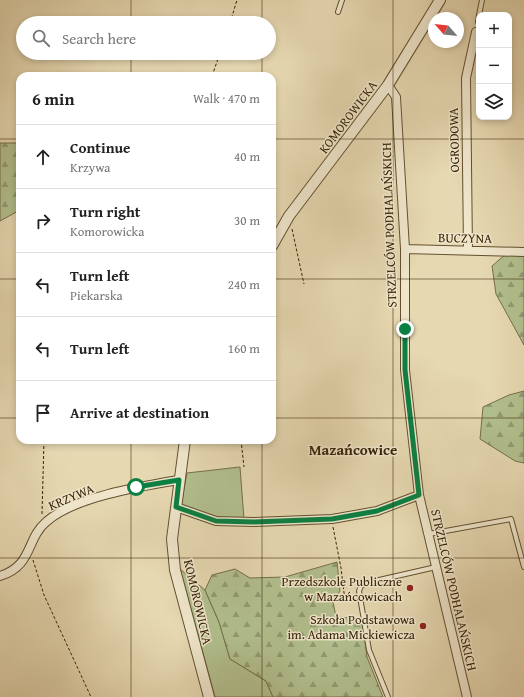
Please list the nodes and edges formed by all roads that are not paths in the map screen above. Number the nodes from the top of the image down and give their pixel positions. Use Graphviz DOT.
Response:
graph roads {
  1 [pos="342,0"];
  2 [pos="440,0"];
  3 [pos="482,0"];
  4 [pos="338,12"];
  5 [pos="480,12"];
  6 [pos="476,32"];
  7 [pos="388,85"];
  8 [pos="276,239"];
  9 [pos="404,248"];
  10 [pos="468,250"];
  11 [pos="524,252"];
  12 [pos="184,444"];
  13 [pos="179,480"];
  14 [pos="419,495"];
  15 [pos="176,507"];
  16 [pos="428,534"];
  17 [pos="436,567"];
  18 [pos="524,567"];
  19 [pos="0,576"];
  20 [pos="210,697"];
  21 [pos="388,697"];
  22 [pos="467,697"];
  1 -- 4 [label="lane"];
  2 -- 7 [label="street, KOMOROWICKA"];
  3 -- 5 [label="lane"];
  6 -- 10 [label="street, OGRODOWA"];
  7 -- 8 [label="street, KOMOROWICKA"];
  7 -- 9 [label="street, STRZELCÓW PODHALAŃSKICH"];
  9 -- 10 [label="street, BUCZYNA"];
  9 -- 14 [label="street, STRZELCÓW PODHALAŃSKICH"];
  10 -- 11 [label="street, BUCZYNA"];
  12 -- 13 [label="street, KOMOROWICKA"];
  13 -- 15 [label="street, KOMOROWICKA"];
  13 -- 19 [label="street, KRZYWA"];
  14 -- 15 [label="street"];
  14 -- 16 [label="street, STRZELCÓW PODHALAŃSKICH"];
  15 -- 20 [label="street, KOMOROWICKA"];
  16 -- 17 [label="street, STRZELCÓW PODHALAŃSKICH"];
  16 -- 18 [label="lane"];
  17 -- 21 [label="lane"];
  17 -- 22 [label="street, STRZELCÓW PODHALAŃSKICH"];
}
